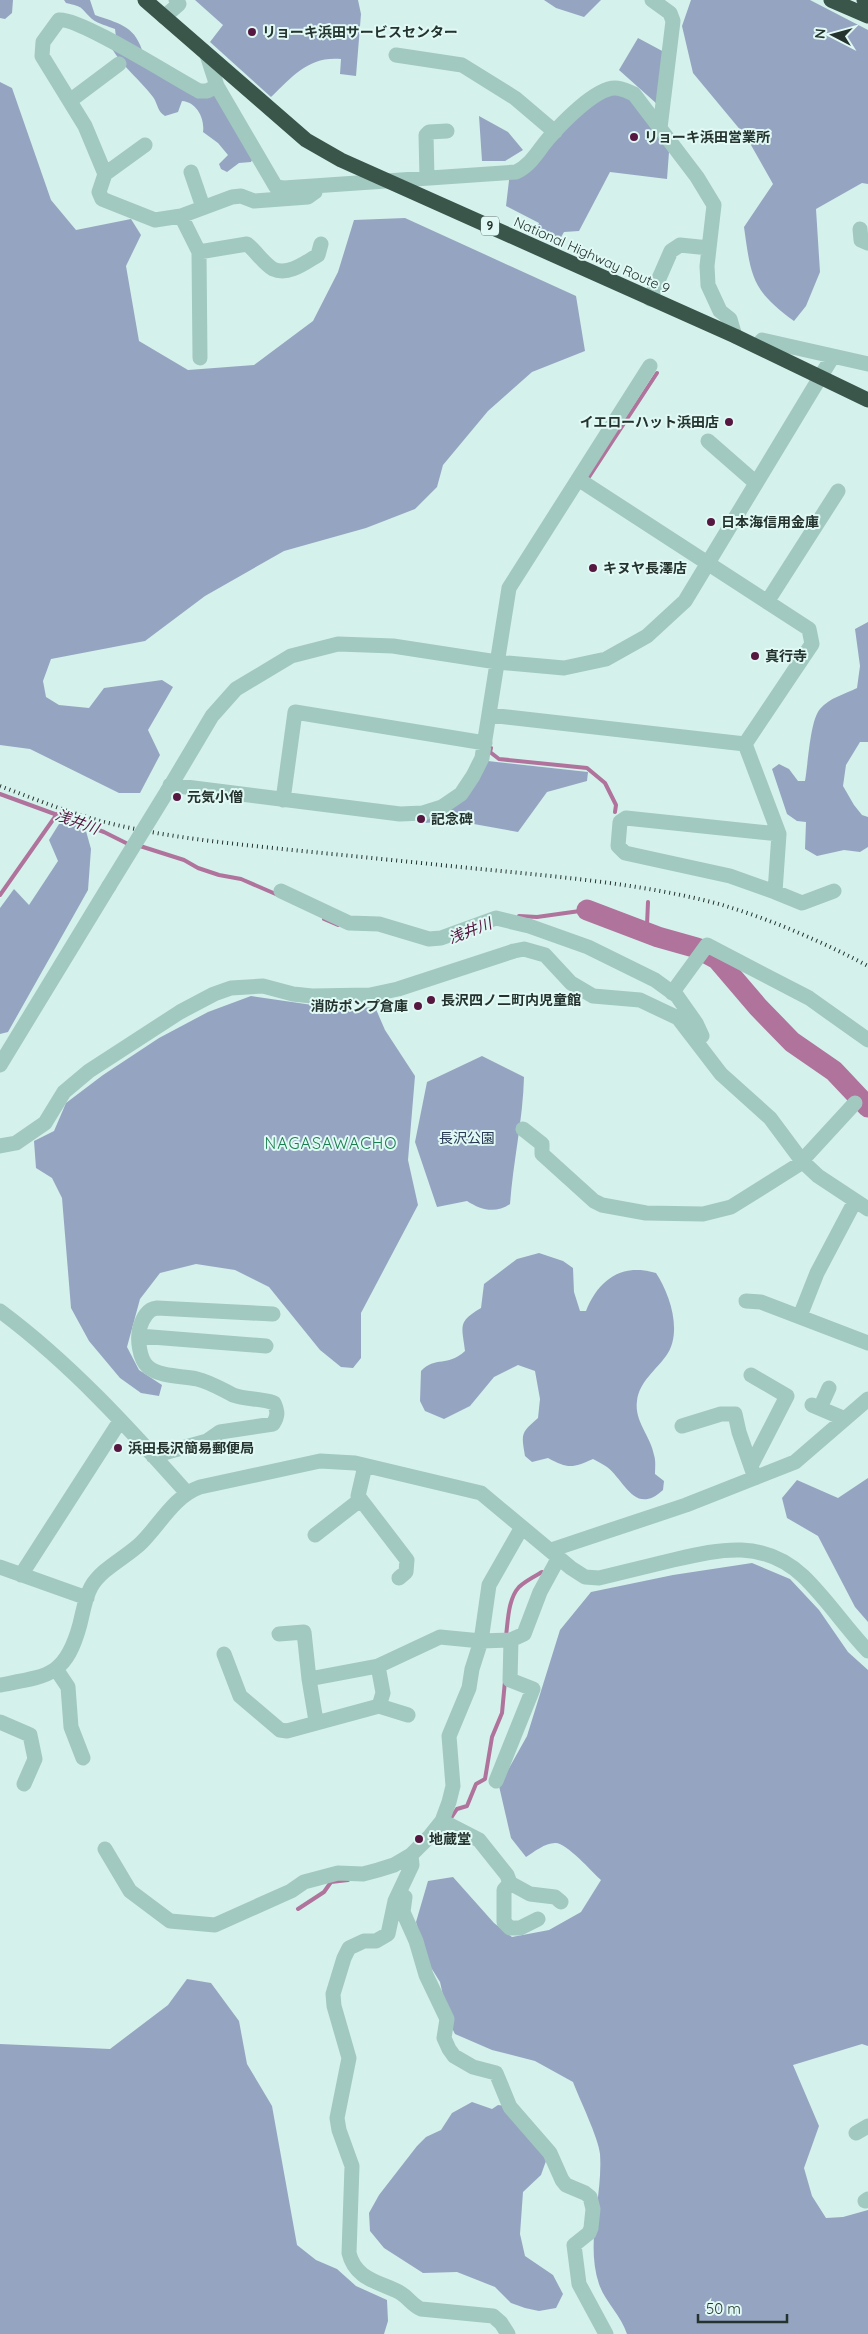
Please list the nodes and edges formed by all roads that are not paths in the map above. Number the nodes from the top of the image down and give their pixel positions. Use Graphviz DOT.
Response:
graph roads {
  1 [pos="145,0"];
  2 [pos="176,0"];
  3 [pos="652,0"];
  4 [pos="830,0"];
  5 [pos="864,0"];
  6 [pos="868,2"];
  7 [pos="868,16"];
  8 [pos="164,17"];
  9 [pos="207,55"];
  10 [pos="396,56"];
  11 [pos="119,64"];
  12 [pos="217,86"];
  13 [pos="71,100"];
  14 [pos="660,128"];
  15 [pos="446,131"];
  16 [pos="555,132"];
  17 [pos="145,145"];
  18 [pos="191,172"];
  19 [pos="105,174"];
  20 [pos="427,178"];
  21 [pos="390,181"];
  22 [pos="315,186"];
  23 [pos="203,207"];
  24 [pos="181,216"];
  25 [pos="860,228"];
  26 [pos="868,243"];
  27 [pos="320,244"];
  28 [pos="709,248"];
  29 [pos="199,252"];
  30 [pos="650,299"];
  31 [pos="735,336"];
  32 [pos="762,340"];
  33 [pos="832,356"];
  34 [pos="200,358"];
  35 [pos="868,364"];
  36 [pos="650,366"];
  37 [pos="820,377"];
  38 [pos="868,400"];
  39 [pos="708,441"];
  40 [pos="578,479"];
  41 [pos="756,483"];
  42 [pos="838,491"];
  43 [pos="709,564"];
  44 [pos="767,602"];
  45 [pos="497,662"];
  46 [pos="489,715"];
  47 [pos="485,743"];
  48 [pos="745,744"];
  49 [pos="169,788"];
  50 [pos="283,800"];
  51 [pos="779,834"];
  52 [pos="281,891"];
  53 [pos="834,891"];
  54 [pos="775,892"];
  55 [pos="672,993"];
  56 [pos="868,1040"];
  57 [pos="705,1052"];
  58 [pos="0,1065"];
  59 [pos="855,1103"];
  60 [pos="523,1129"];
  61 [pos="0,1146"];
  62 [pos="802,1161"];
  63 [pos="862,1205"];
  64 [pos="746,1301"];
  65 [pos="0,1311"];
  66 [pos="273,1314"];
  67 [pos="800,1316"];
  68 [pos="139,1336"];
  69 [pos="868,1343"];
  70 [pos="266,1346"];
  71 [pos="751,1375"];
  72 [pos="829,1388"];
  73 [pos="868,1399"];
  74 [pos="845,1419"];
  75 [pos="120,1421"];
  76 [pos="682,1426"];
  77 [pos="153,1456"];
  78 [pos="365,1466"];
  79 [pos="753,1472"];
  80 [pos="187,1493"];
  81 [pos="360,1500"];
  82 [pos="522,1527"];
  83 [pos="315,1535"];
  84 [pos="555,1553"];
  85 [pos="0,1567"];
  86 [pos="21,1575"];
  87 [pos="399,1578"];
  88 [pos="86,1598"];
  89 [pos="280,1634"];
  90 [pos="511,1640"];
  91 [pos="481,1641"];
  92 [pos="868,1651"];
  93 [pos="224,1654"];
  94 [pos="378,1666"];
  95 [pos="56,1669"];
  96 [pos="309,1679"];
  97 [pos="0,1685"];
  98 [pos="379,1706"];
  99 [pos="408,1715"];
  100 [pos="316,1721"];
  101 [pos="0,1722"];
  102 [pos="84,1758"];
  103 [pos="496,1781"];
  104 [pos="24,1784"];
  105 [pos="442,1821"];
  106 [pos="105,1849"];
  107 [pos="411,1855"];
  108 [pos="407,1876"];
  109 [pos="510,1883"];
  110 [pos="561,1902"];
  111 [pos="538,1919"];
  112 [pos="508,2334"];
  113 [pos="606,2334"];
  1 -- 8 [label="highway, National Highway Route 9 / 9"];
  2 -- 8 [label="street"];
  3 -- 14 [label="street"];
  4 -- 7 [label="highway"];
  5 -- 6 [label="highway"];
  8 -- 9 [label="highway, National Highway Route 9 / 9"];
  9 -- 12 [label="street"];
  9 -- 21 [label="highway, National Highway Route 9 / 9"];
  10 -- 16 [label="street"];
  11 -- 13 [label="street"];
  12 -- 13 [label="street"];
  12 -- 22 [label="street"];
  13 -- 19 [label="street"];
  14 -- 16 [label="street"];
  14 -- 28 [label="street"];
  15 -- 20 [label="street"];
  16 -- 20 [label="street"];
  17 -- 19 [label="street"];
  18 -- 23 [label="street"];
  19 -- 24 [label="street"];
  20 -- 21 [label="street"];
  21 -- 22 [label="street"];
  21 -- 30 [label="highway, National Highway Route 9 / 9"];
  22 -- 23 [label="street"];
  23 -- 24 [label="street"];
  24 -- 29 [label="street"];
  25 -- 26 [label="street"];
  27 -- 29 [label="street"];
  28 -- 30 [label="street"];
  28 -- 31 [label="street"];
  29 -- 34 [label="street"];
  30 -- 31 [label="highway, National Highway Route 9 / 9"];
  31 -- 37 [label="highway, National Highway Route 9 / 9"];
  32 -- 33 [label="street"];
  33 -- 35 [label="street"];
  33 -- 37 [label="street"];
  36 -- 40 [label="street"];
  37 -- 38 [label="highway, National Highway Route 9 / 9"];
  37 -- 41 [label="street"];
  39 -- 41 [label="street"];
  40 -- 43 [label="street"];
  40 -- 45 [label="street"];
  41 -- 43 [label="street"];
  42 -- 44 [label="street"];
  43 -- 44 [label="street"];
  43 -- 45 [label="street"];
  44 -- 48 [label="street"];
  45 -- 46 [label="street"];
  45 -- 49 [label="street"];
  46 -- 47 [label="street"];
  46 -- 48 [label="street"];
  47 -- 50 [label="street"];
  47 -- 50 [label="street"];
  48 -- 51 [label="street"];
  49 -- 50 [label="street"];
  49 -- 58 [label="street, bridge"];
  51 -- 54 [label="street"];
  51 -- 54 [label="street"];
  52 -- 55 [label="street"];
  53 -- 54 [label="street"];
  55 -- 56 [label="street"];
  55 -- 57 [label="street"];
  57 -- 61 [label="street"];
  57 -- 62 [label="street"];
  59 -- 62 [label="street"];
  60 -- 62 [label="street"];
  62 -- 63 [label="street"];
  63 -- 67 [label="street"];
  64 -- 67 [label="street"];
  65 -- 75 [label="street"];
  66 -- 68 [label="street"];
  67 -- 69 [label="street"];
  68 -- 70 [label="street"];
  68 -- 77 [label="street"];
  71 -- 79 [label="street"];
  72 -- 74 [label="street"];
  73 -- 74 [label="street"];
  74 -- 79 [label="street"];
  75 -- 77 [label="street"];
  75 -- 86 [label="street"];
  76 -- 79 [label="street"];
  77 -- 80 [label="street"];
  78 -- 80 [label="street"];
  78 -- 81 [label="street"];
  78 -- 82 [label="street"];
  79 -- 84 [label="street"];
  80 -- 88 [label="street"];
  81 -- 83 [label="street"];
  81 -- 87 [label="street"];
  82 -- 84 [label="street"];
  82 -- 91 [label="street"];
  84 -- 90 [label="street"];
  84 -- 92 [label="street"];
  85 -- 86 [label="street"];
  86 -- 88 [label="street"];
  88 -- 95 [label="street"];
  89 -- 96 [label="street"];
  90 -- 91 [label="street"];
  90 -- 103 [label="street"];
  91 -- 94 [label="street"];
  91 -- 105 [label="street"];
  93 -- 100 [label="street"];
  94 -- 96 [label="street"];
  94 -- 98 [label="street"];
  95 -- 97 [label="street"];
  95 -- 102 [label="street"];
  96 -- 100 [label="street"];
  98 -- 99 [label="street"];
  98 -- 100 [label="street"];
  101 -- 104 [label="street"];
  105 -- 107 [label="street"];
  105 -- 109 [label="street"];
  106 -- 107 [label="street"];
  107 -- 108 [label="street"];
  108 -- 112 [label="street"];
  108 -- 113 [label="street"];
  109 -- 110 [label="street"];
  109 -- 111 [label="street"];
}
